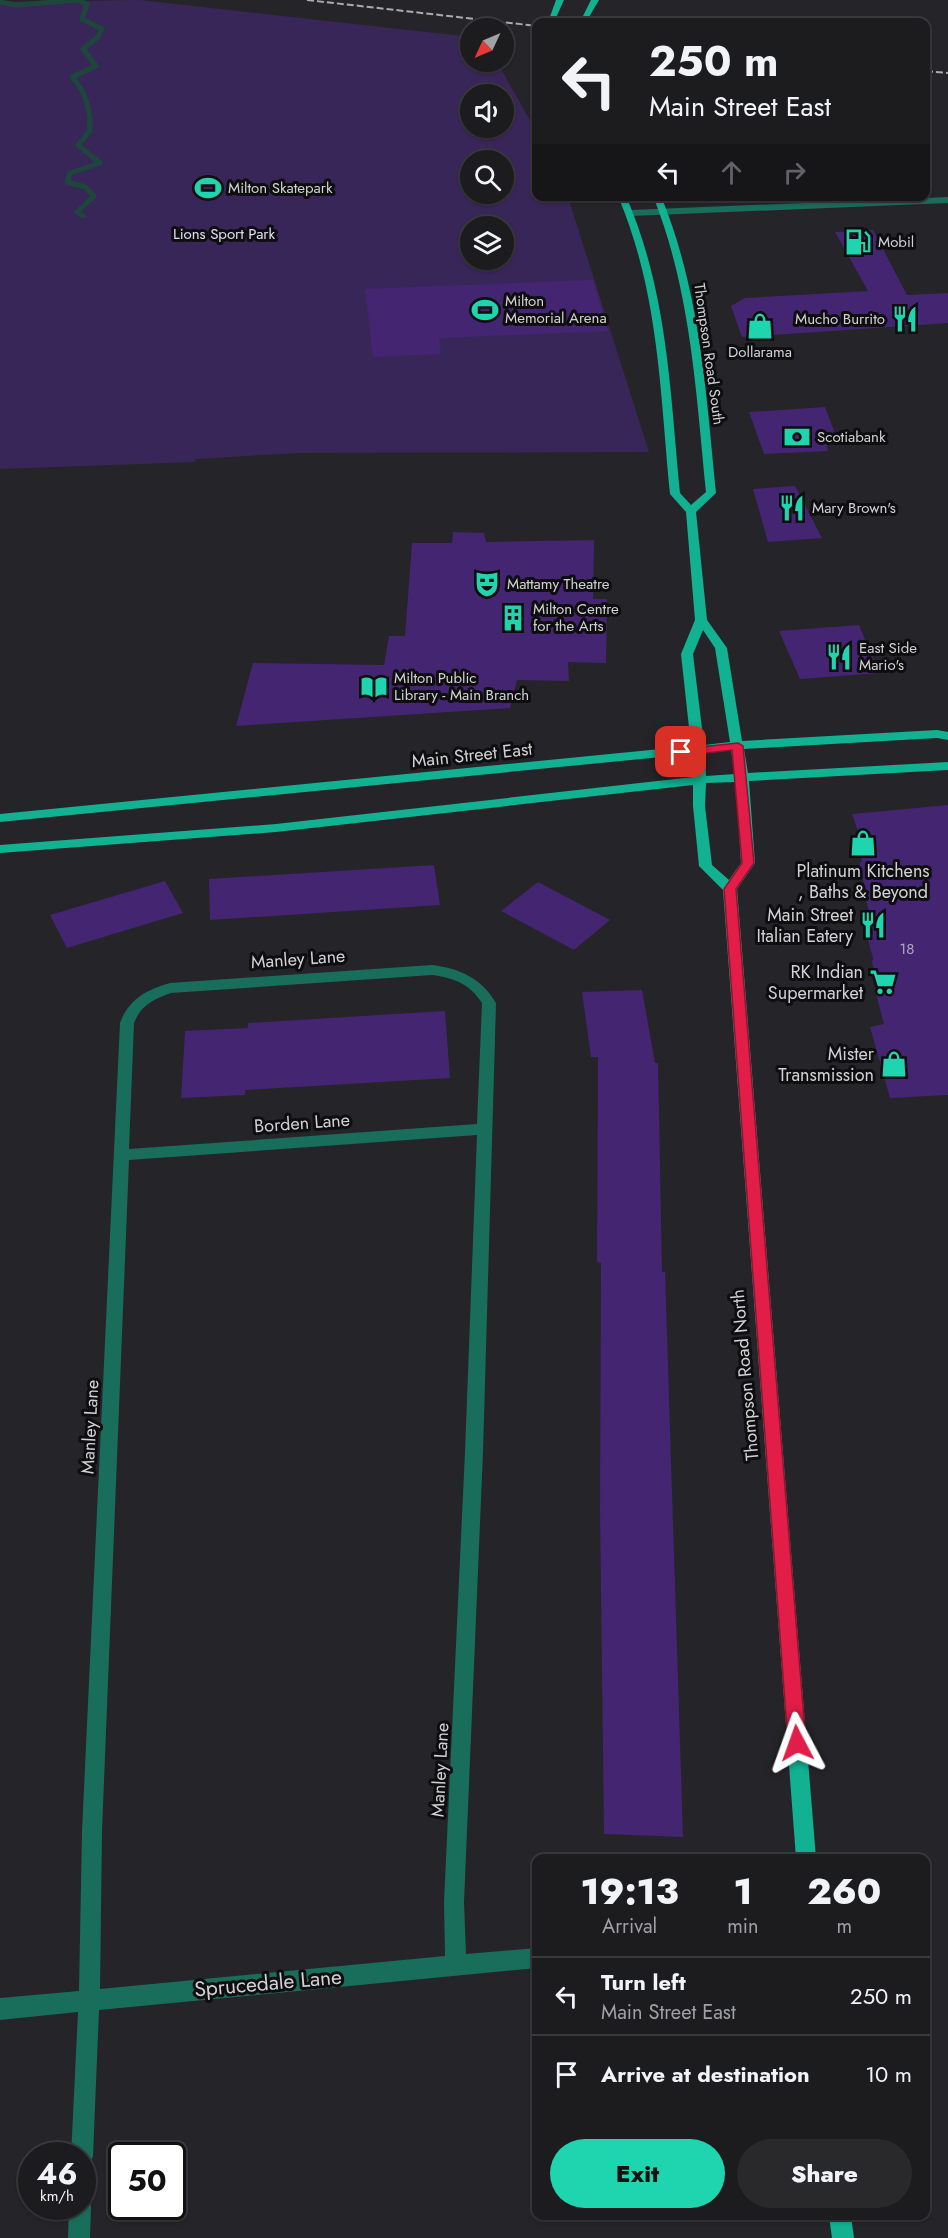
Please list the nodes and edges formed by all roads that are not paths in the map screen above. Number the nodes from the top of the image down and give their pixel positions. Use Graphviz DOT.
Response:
graph roads {
  1 [pos="560,0"];
  2 [pos="595,0"];
  3 [pos="552,18"];
  4 [pos="585,18"];
  5 [pos="948,200"];
  6 [pos="625,201"];
  7 [pos="659,201"];
  8 [pos="915,201"];
  9 [pos="930,201"];
  10 [pos="664,212"];
  11 [pos="631,213"];
  12 [pos="691,511"];
  13 [pos="701,621"];
  14 [pos="948,736"];
  15 [pos="738,746"];
  16 [pos="696,750"];
  17 [pos="948,766"];
  18 [pos="700,774"];
  19 [pos="742,777"];
  20 [pos="0,818"];
  21 [pos="0,849"];
  22 [pos="730,889"];
  23 [pos="484,1129"];
  24 [pos="123,1155"];
  25 [pos="806,1854"];
  26 [pos="532,1958"];
  27 [pos="456,1965"];
  28 [pos="88,2000"];
  29 [pos="0,2009"];
  30 [pos="83,2142"];
  31 [pos="79,2220"];
  32 [pos="841,2220"];
  33 [pos="78,2238"];
  34 [pos="843,2238"];
  1 -- 3 [label="main road"];
  2 -- 4 [label="main road"];
  5 -- 9 [label="street"];
  6 -- 11 [label="main road"];
  7 -- 10 [label="main road, Thompson Road South"];
  8 -- 10 [label="street"];
  10 -- 11 [label="street"];
  10 -- 12 [label="main road, Thompson Road South"];
  11 -- 12 [label="main road"];
  12 -- 13 [label="main road"];
  13 -- 15 [label="main road"];
  13 -- 16 [label="main road"];
  14 -- 15 [label="main road, Main Street East"];
  15 -- 16 [label="main road, Main Street East"];
  15 -- 19 [label="main road"];
  16 -- 18 [label="main road"];
  16 -- 20 [label="main road, Main Street East"];
  17 -- 19 [label="main road"];
  18 -- 19 [label="main road"];
  18 -- 21 [label="main road"];
  18 -- 22 [label="main road"];
  19 -- 22 [label="main road"];
  22 -- 25 [label="main road, Thompson Road North"];
  23 -- 24 [label="street, Borden Lane"];
  23 -- 24 [label="street, Manley Lane"];
  23 -- 27 [label="street, Manley Lane"];
  24 -- 28 [label="street, Manley Lane"];
  26 -- 27 [label="street, Sprucedale Lane"];
  27 -- 28 [label="street, Sprucedale Lane"];
  28 -- 29 [label="street, Sprucedale Lane"];
  28 -- 30 [label="street, Manley Lane"];
  31 -- 33 [label="street"];
  32 -- 34 [label="main road"];
}
